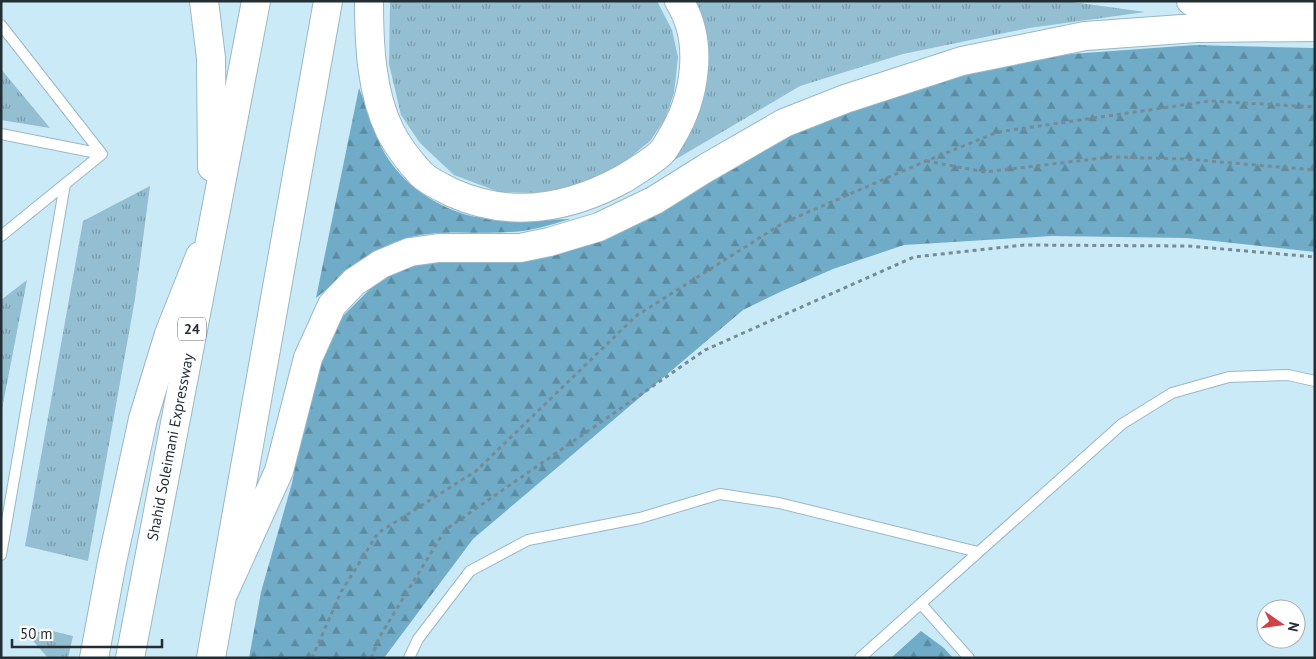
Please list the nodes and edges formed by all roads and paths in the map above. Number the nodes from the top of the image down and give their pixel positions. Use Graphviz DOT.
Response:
graph roads {
  1 [pos="204,1"];
  2 [pos="256,1"];
  3 [pos="328,1"];
  4 [pos="369,1"];
  5 [pos="680,1"];
  6 [pos="1191,1"];
  7 [pos="1315,11"];
  8 [pos="1,24"];
  9 [pos="1315,28"];
  10 [pos="1315,108"];
  11 [pos="1,134"];
  12 [pos="102,154"];
  13 [pos="926,160"];
  14 [pos="1315,170"];
  15 [pos="66,184"];
  16 [pos="212,225"];
  17 [pos="1,236"];
  18 [pos="1315,257"];
  19 [pos="1315,381"];
  20 [pos="978,552"];
  21 [pos="1,555"];
  22 [pos="224,592"];
  23 [pos="921,604"];
  24 [pos="94,658"];
  25 [pos="130,658"];
  26 [pos="211,658"];
  27 [pos="312,658"];
  28 [pos="371,658"];
  29 [pos="409,658"];
  30 [pos="860,658"];
  31 [pos="969,658"];
  1 -- 16 [label="main road"];
  2 -- 16 [label="main road, Shahid Soleimani Expressway / 24"];
  3 -- 22 [label="main road"];
  4 -- 5 [label="main road"];
  6 -- 7 [label="main road"];
  8 -- 12 [label="lane"];
  9 -- 22 [label="main road"];
  10 -- 13 [label="path"];
  11 -- 12 [label="lane"];
  12 -- 15 [label="lane"];
  13 -- 14 [label="path"];
  13 -- 27 [label="path"];
  15 -- 17 [label="lane"];
  15 -- 21 [label="lane"];
  16 -- 24 [label="main road"];
  16 -- 25 [label="main road, Shahid Soleimani Expressway / 24"];
  18 -- 28 [label="path"];
  19 -- 20 [label="lane"];
  20 -- 23 [label="lane"];
  20 -- 29 [label="lane"];
  22 -- 26 [label="main road"];
  23 -- 30 [label="lane"];
  23 -- 31 [label="lane"];
}
